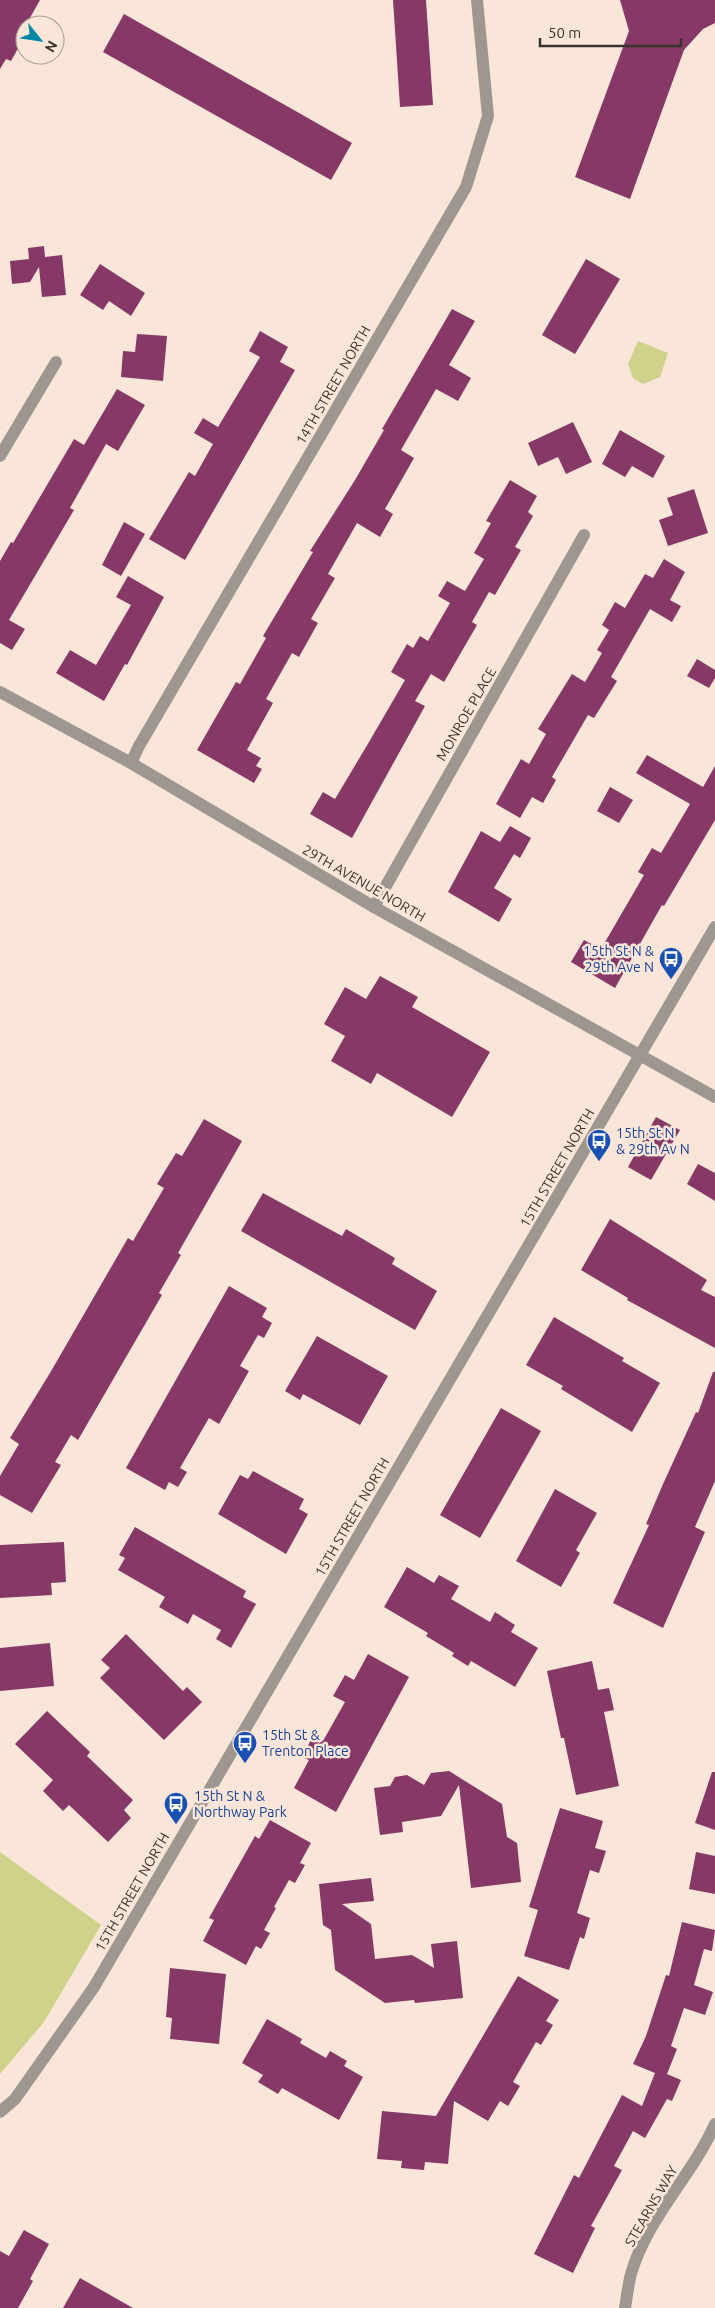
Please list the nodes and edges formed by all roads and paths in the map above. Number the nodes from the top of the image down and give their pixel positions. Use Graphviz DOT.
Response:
graph roads {
  1 [pos="477,0"];
  2 [pos="56,362"];
  3 [pos="0,456"];
  4 [pos="584,536"];
  5 [pos="0,692"];
  6 [pos="132,763"];
  7 [pos="374,908"];
  8 [pos="715,927"];
  9 [pos="640,1055"];
  10 [pos="715,1098"];
  11 [pos="0,2112"];
  12 [pos="715,2124"];
  13 [pos="625,2308"];
  1 -- 6 [label="street, 14TH STREET NORTH"];
  2 -- 3 [label="street"];
  4 -- 7 [label="street, MONROE PLACE"];
  5 -- 6 [label="street, 29TH AVENUE NORTH"];
  6 -- 7 [label="street, 29TH AVENUE NORTH"];
  7 -- 9 [label="street, 29TH AVENUE NORTH"];
  8 -- 9 [label="street, 15TH STREET NORTH"];
  9 -- 10 [label="street, 29TH AVENUE NORTH"];
  9 -- 11 [label="street, 15TH STREET NORTH"];
  12 -- 13 [label="street, STEARNS WAY"];
}
